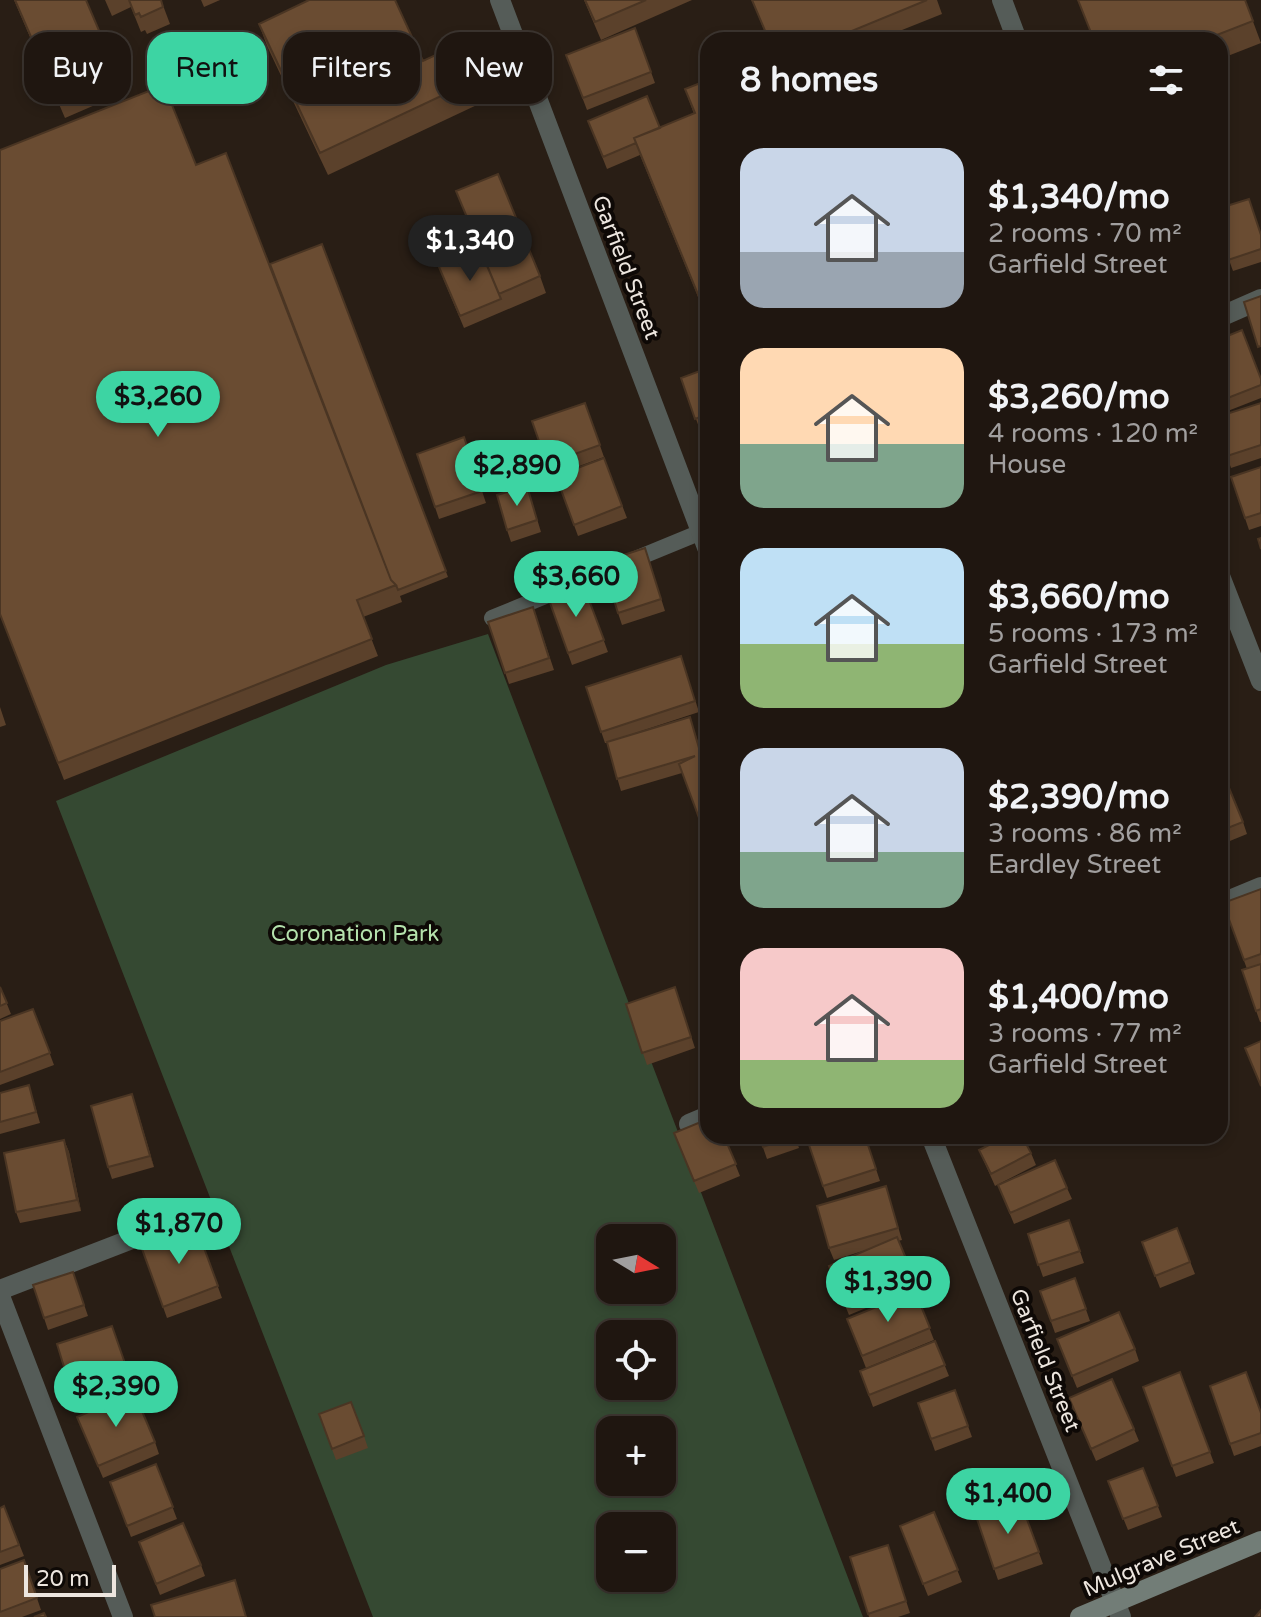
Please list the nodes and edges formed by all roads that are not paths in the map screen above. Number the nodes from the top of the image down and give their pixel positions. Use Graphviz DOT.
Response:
graph roads {
  1 [pos="500,0"];
  2 [pos="1002,0"];
  3 [pos="1014,32"];
  4 [pos="1261,299"];
  5 [pos="1228,313"];
  6 [pos="700,521"];
  7 [pos="700,539"];
  8 [pos="1228,596"];
  9 [pos="492,618"];
  10 [pos="1261,681"];
  11 [pos="1261,887"];
  12 [pos="1228,901"];
  13 [pos="700,1119"];
  14 [pos="689,1124"];
  15 [pos="934,1144"];
  16 [pos="207,1210"];
  17 [pos="0,1290"];
  18 [pos="0,1296"];
  19 [pos="1261,1541"];
  20 [pos="1118,1610"];
  21 [pos="123,1617"];
  22 [pos="1080,1617"];
  1 -- 6 [label="street, Garfield Street"];
  2 -- 3 [label="street"];
  4 -- 5 [label="street"];
  7 -- 9 [label="lane"];
  8 -- 10 [label="street"];
  11 -- 12 [label="street"];
  13 -- 14 [label="street"];
  15 -- 20 [label="street, Garfield Street"];
  16 -- 17 [label="street"];
  18 -- 21 [label="street"];
  19 -- 20 [label="street, Mulgrave Street"];
  20 -- 22 [label="street, Mulgrave Street"];
}
